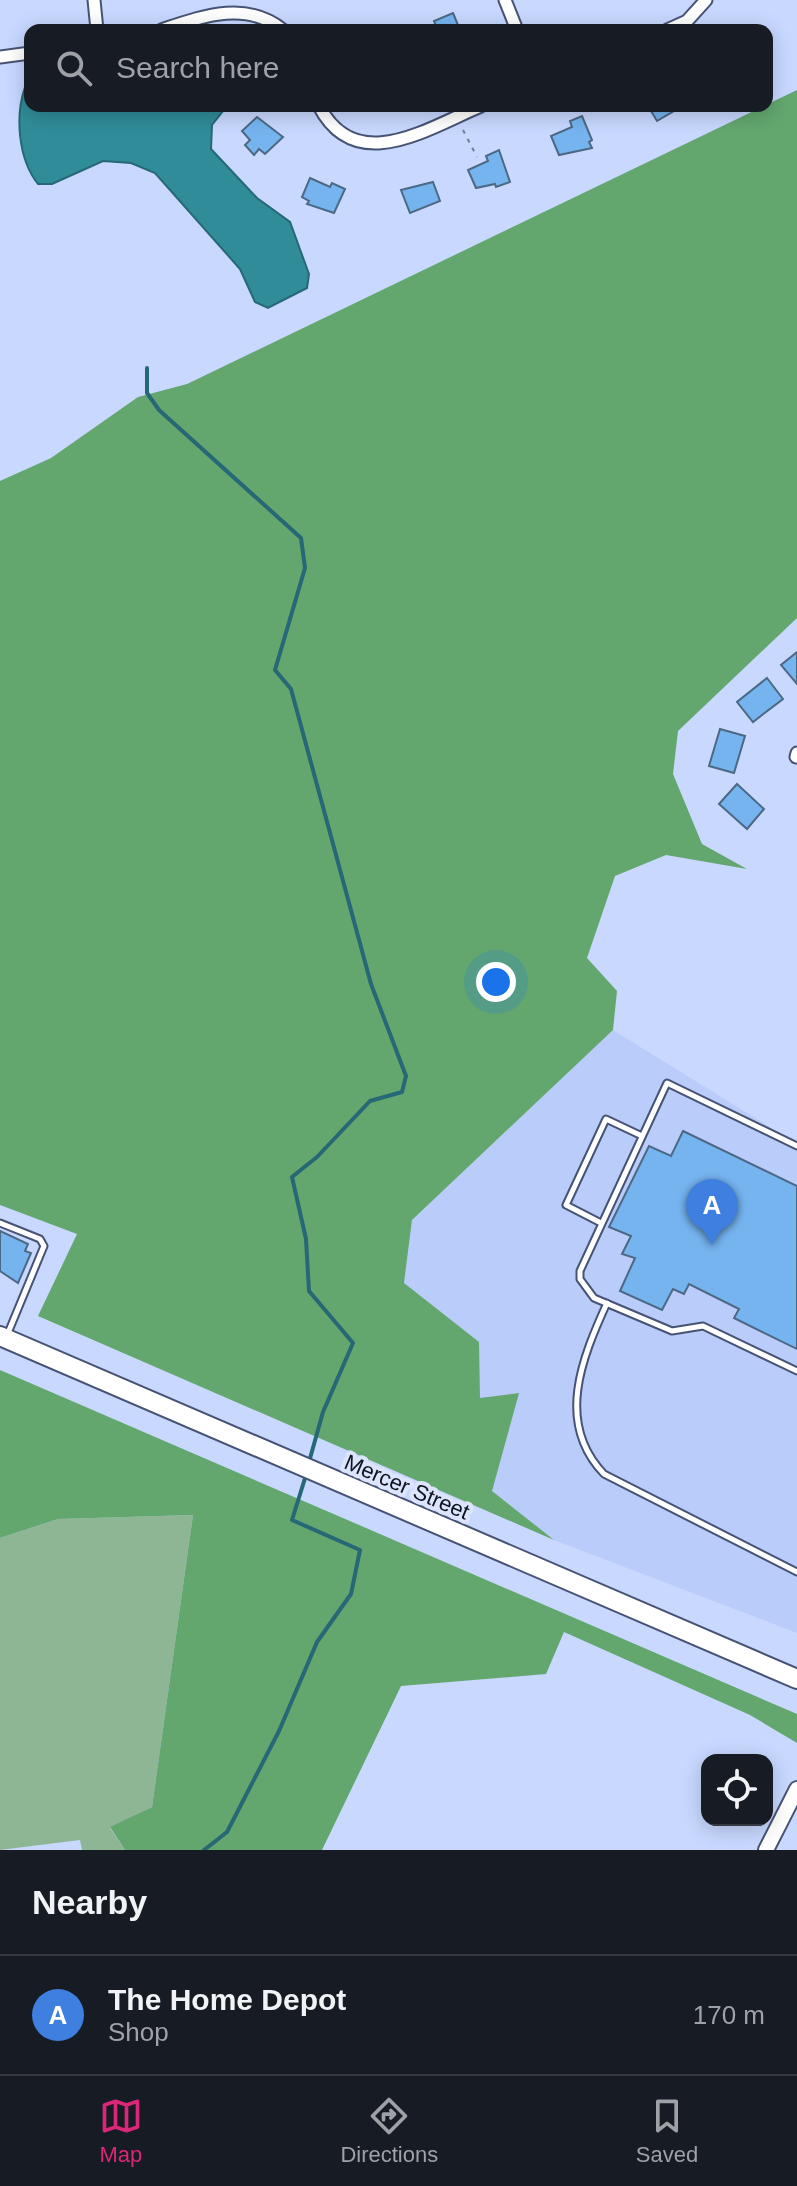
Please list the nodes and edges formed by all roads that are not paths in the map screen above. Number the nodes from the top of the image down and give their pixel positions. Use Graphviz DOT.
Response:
graph roads {
  1 [pos="94,0"];
  2 [pos="505,0"];
  3 [pos="706,0"];
  4 [pos="96,24"];
  5 [pos="182,24"];
  6 [pos="275,24"];
  7 [pos="515,24"];
  8 [pos="679,24"];
  9 [pos="24,54"];
  10 [pos="0,57"];
  11 [pos="323,112"];
  12 [pos="466,112"];
  13 [pos="642,1136"];
  14 [pos="797,1146"];
  15 [pos="0,1223"];
  16 [pos="601,1223"];
  17 [pos="607,1303"];
  18 [pos="3,1337"];
  19 [pos="797,1371"];
  20 [pos="797,1572"];
  21 [pos="797,1679"];
  22 [pos="797,1789"];
  23 [pos="766,1850"];
  1 -- 4 [label="street"];
  2 -- 7 [label="street"];
  3 -- 8 [label="street"];
  5 -- 6 [label="street"];
  9 -- 10 [label="street"];
  11 -- 12 [label="street"];
  13 -- 14 [label="lane"];
  13 -- 16 [label="lane"];
  13 -- 16 [label="lane"];
  15 -- 18 [label="lane"];
  16 -- 17 [label="lane"];
  17 -- 19 [label="lane"];
  17 -- 20 [label="lane"];
  18 -- 21 [label="main road, Mercer Street"];
  22 -- 23 [label="street"];
}
